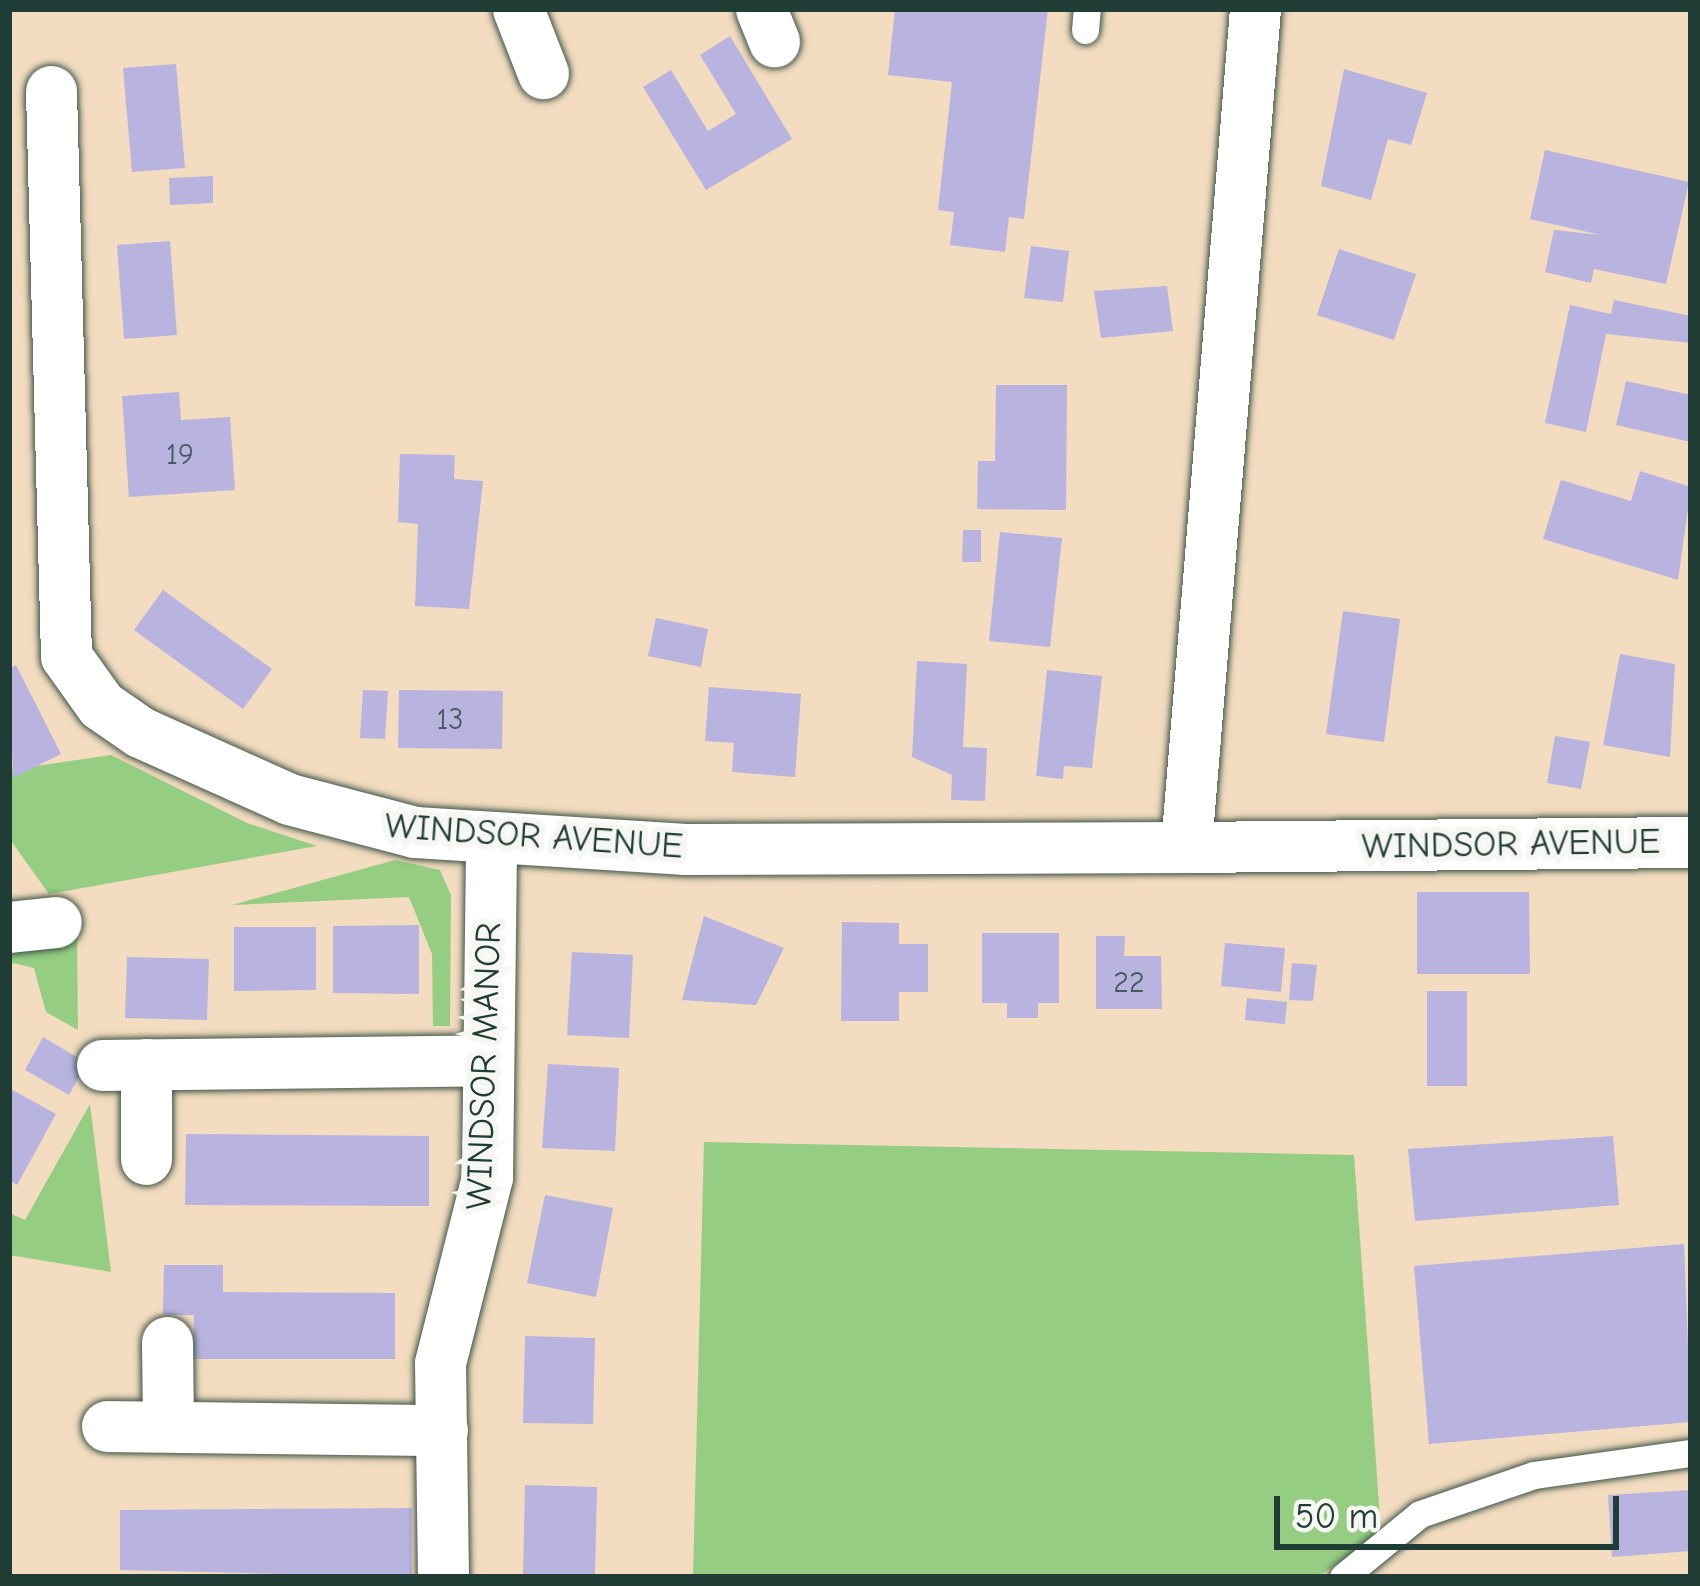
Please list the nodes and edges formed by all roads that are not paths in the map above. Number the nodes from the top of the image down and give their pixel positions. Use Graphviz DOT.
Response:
graph roads {
  1 [pos="1255,9"];
  2 [pos="528,12"];
  3 [pos="543,73"];
  4 [pos="51,91"];
  5 [pos="491,837"];
  6 [pos="1691,842"];
  7 [pos="1186,847"];
  8 [pos="488,1060"];
  9 [pos="146,1159"];
  10 [pos="167,1342"];
  11 [pos="106,1426"];
  12 [pos="168,1426"];
  13 [pos="442,1430"];
  14 [pos="1691,1453"];
  15 [pos="443,1577"];
  16 [pos="1343,1577"];
  1 -- 7 [label="street"];
  2 -- 3 [label="street"];
  4 -- 5 [label="street, WINDSOR AVENUE"];
  5 -- 7 [label="street, WINDSOR AVENUE"];
  5 -- 8 [label="street, WINDSOR MANOR"];
  6 -- 7 [label="street, WINDSOR AVENUE"];
  8 -- 9 [label="street"];
  8 -- 13 [label="street, WINDSOR MANOR"];
  10 -- 12 [label="street"];
  11 -- 12 [label="street"];
  12 -- 13 [label="street"];
  13 -- 15 [label="street, WINDSOR MANOR"];
  14 -- 16 [label="lane"];
}
